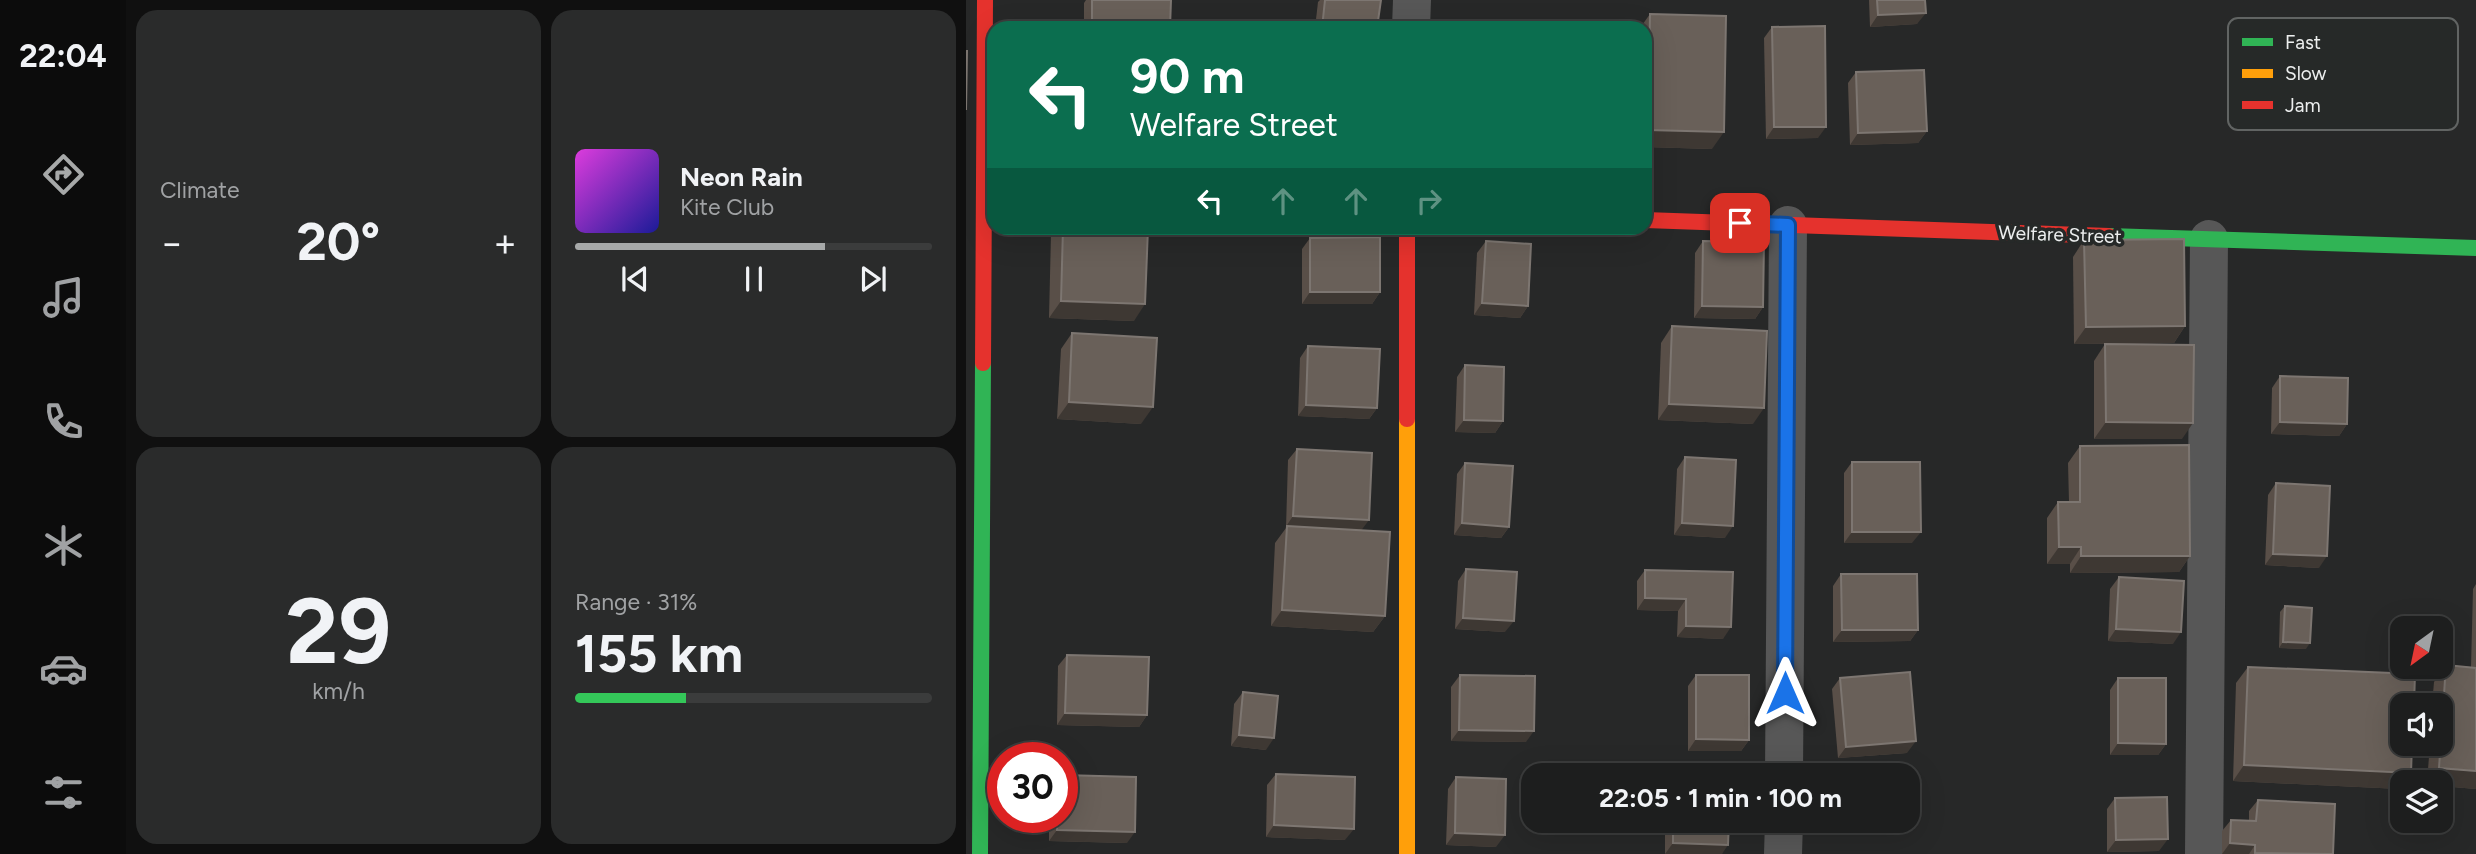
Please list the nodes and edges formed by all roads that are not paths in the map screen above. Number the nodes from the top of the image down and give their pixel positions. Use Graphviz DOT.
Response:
graph roads {
  1 [pos="985,0"];
  2 [pos="1412,0"];
  3 [pos="1411,21"];
  4 [pos="981,199"];
  5 [pos="1652,220"];
  6 [pos="1788,225"];
  7 [pos="1407,235"];
  8 [pos="2209,239"];
  9 [pos="2476,248"];
  10 [pos="1784,763"];
  11 [pos="1784,833"];
  12 [pos="980,854"];
  13 [pos="1407,854"];
  14 [pos="1783,854"];
  15 [pos="2204,854"];
  1 -- 4 [label="street"];
  2 -- 3 [label="street"];
  4 -- 12 [label="street"];
  5 -- 6 [label="street, Welfare Street"];
  6 -- 8 [label="street, Welfare Street"];
  6 -- 10 [label="street"];
  7 -- 13 [label="street"];
  8 -- 9 [label="street, Welfare Street"];
  8 -- 15 [label="street"];
  11 -- 14 [label="street"];
}
